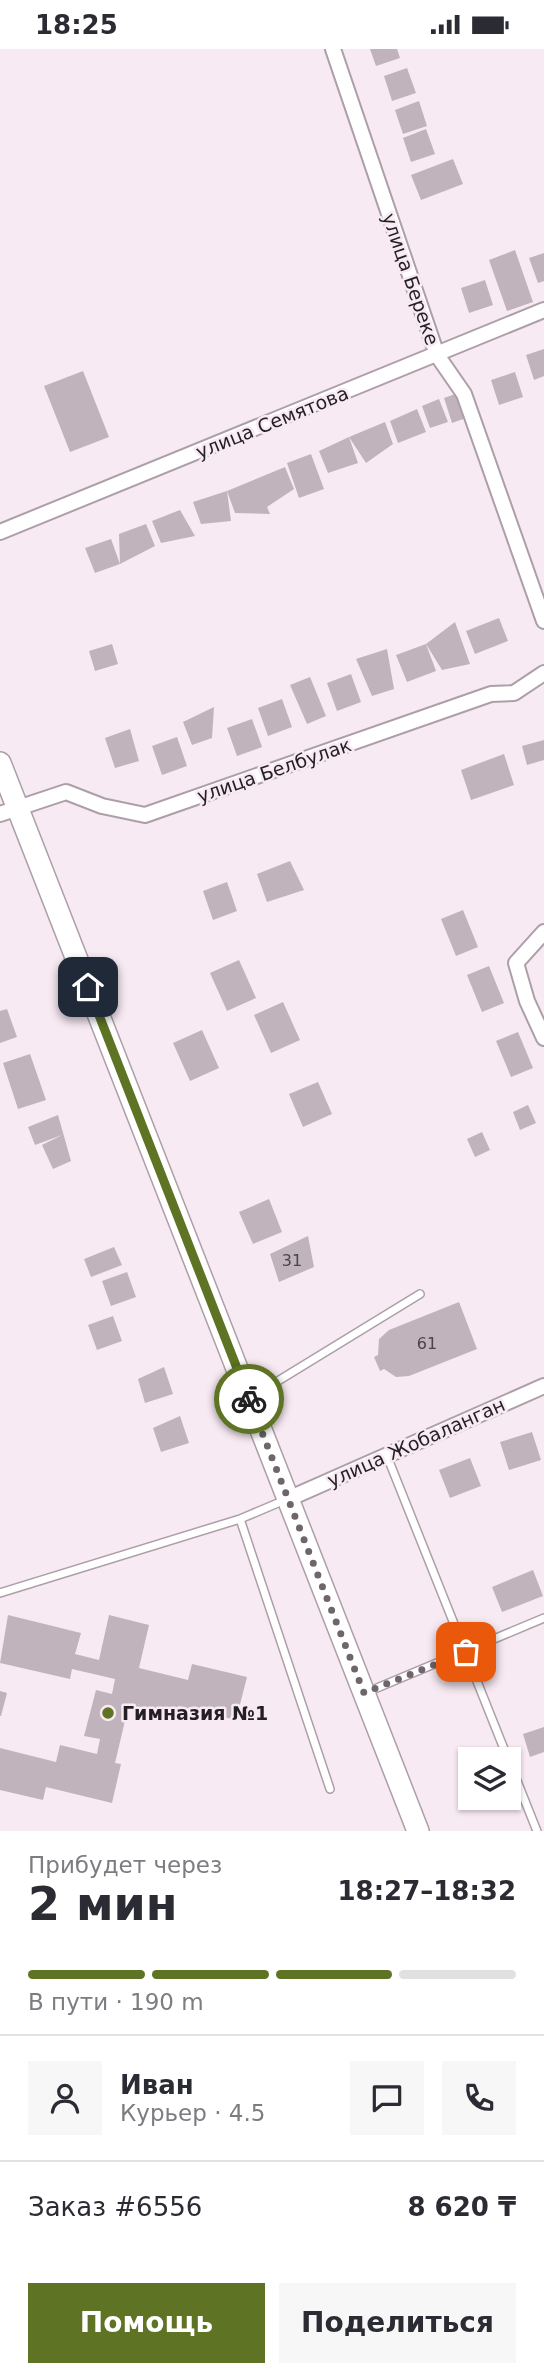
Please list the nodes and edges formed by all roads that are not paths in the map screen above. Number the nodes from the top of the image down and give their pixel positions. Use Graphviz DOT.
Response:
graph roads {
  1 [pos="333,49"];
  2 [pos="544,310"];
  3 [pos="437,355"];
  4 [pos="0,532"];
  5 [pos="544,621"];
  6 [pos="544,673"];
  7 [pos="0,763"];
  8 [pos="9,810"];
  9 [pos="544,932"];
  10 [pos="544,1038"];
  11 [pos="420,1294"];
  12 [pos="544,1386"];
  13 [pos="249,1398"];
  14 [pos="387,1456"];
  15 [pos="288,1499"];
  16 [pos="240,1519"];
  17 [pos="0,1594"];
  18 [pos="544,1618"];
  19 [pos="466,1652"];
  20 [pos="364,1693"];
  21 [pos="504,1747"];
  22 [pos="330,1789"];
  23 [pos="521,1790"];
  24 [pos="418,1831"];
  25 [pos="537,1831"];
  1 -- 3 [label="street, улица Береке"];
  2 -- 3 [label="street, улица Семятова"];
  3 -- 4 [label="street, улица Семятова"];
  3 -- 5 [label="street, улица Береке"];
  6 -- 8 [label="street, улица Белбулак"];
  7 -- 8 [label="main road"];
  8 -- 13 [label="main road"];
  9 -- 10 [label="street"];
  11 -- 13 [label="lane"];
  12 -- 14 [label="street, улица Жобаланган"];
  13 -- 15 [label="main road"];
  14 -- 15 [label="street, улица Жобаланган"];
  14 -- 19 [label="lane"];
  15 -- 16 [label="lane"];
  15 -- 20 [label="main road"];
  16 -- 17 [label="lane"];
  16 -- 22 [label="lane"];
  18 -- 19 [label="lane"];
  19 -- 20 [label="lane"];
  19 -- 21 [label="lane"];
  20 -- 24 [label="main road"];
  23 -- 25 [label="lane"];
}
